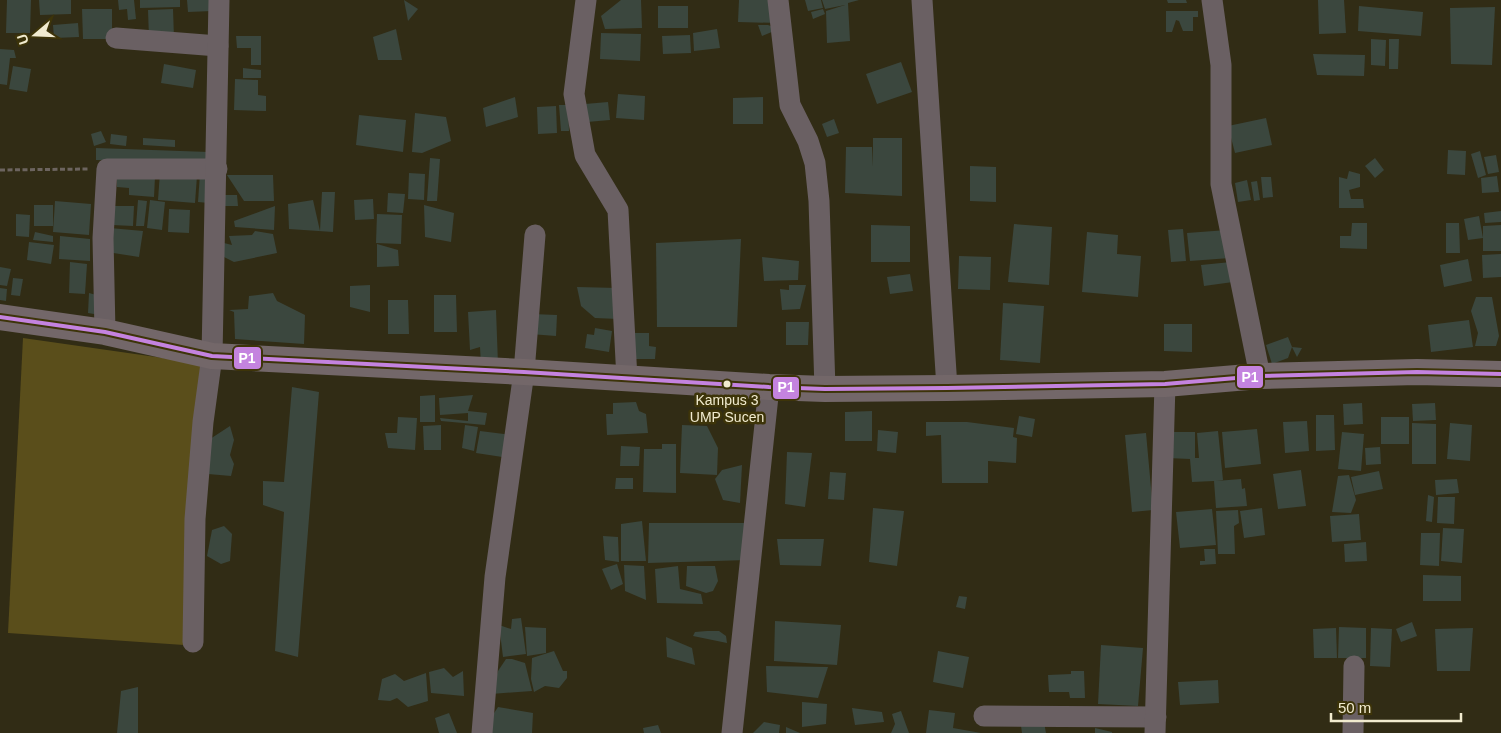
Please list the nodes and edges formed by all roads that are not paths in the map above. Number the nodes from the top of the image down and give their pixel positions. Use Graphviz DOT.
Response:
graph roads {
  1 [pos="219,0"];
  2 [pos="586,0"];
  3 [pos="778,0"];
  4 [pos="922,0"];
  5 [pos="1212,0"];
  6 [pos="116,38"];
  7 [pos="218,46"];
  8 [pos="217,169"];
  9 [pos="535,235"];
  10 [pos="0,317"];
  11 [pos="105,332"];
  12 [pos="212,356"];
  13 [pos="524,372"];
  14 [pos="1501,374"];
  15 [pos="1260,376"];
  16 [pos="627,379"];
  17 [pos="1164,384"];
  18 [pos="769,387"];
  19 [pos="947,388"];
  20 [pos="825,389"];
  21 [pos="193,642"];
  22 [pos="1354,666"];
  23 [pos="984,716"];
  24 [pos="1156,725"];
  25 [pos="482,733"];
  26 [pos="732,733"];
  27 [pos="1352,733"];
  1 -- 7 [label="street"];
  2 -- 16 [label="street"];
  3 -- 20 [label="street"];
  4 -- 19 [label="street"];
  5 -- 15 [label="street"];
  6 -- 7 [label="street"];
  7 -- 8 [label="street"];
  8 -- 11 [label="street"];
  8 -- 12 [label="street"];
  9 -- 13 [label="street"];
  10 -- 11 [label="main road"];
  11 -- 12 [label="main road"];
  12 -- 13 [label="main road"];
  12 -- 21 [label="street"];
  13 -- 16 [label="main road"];
  13 -- 25 [label="street"];
  14 -- 15 [label="main road"];
  15 -- 17 [label="main road"];
  16 -- 18 [label="main road"];
  17 -- 19 [label="main road"];
  17 -- 24 [label="street"];
  18 -- 20 [label="main road"];
  18 -- 26 [label="street"];
  19 -- 20 [label="main road"];
  22 -- 27 [label="street"];
  23 -- 24 [label="street"];
}
